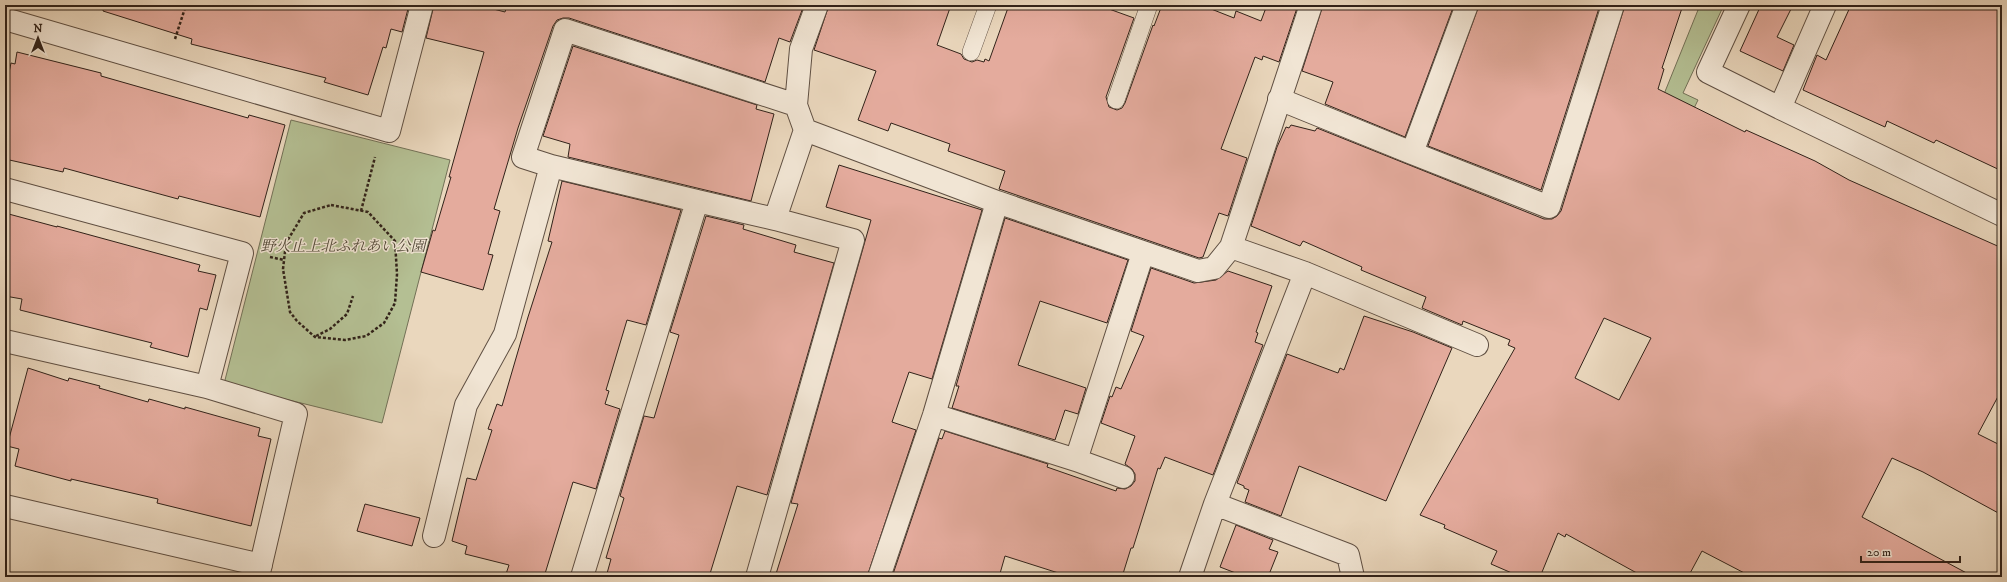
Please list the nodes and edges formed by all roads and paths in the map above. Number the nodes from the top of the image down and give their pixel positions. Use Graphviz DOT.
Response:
graph roads {
  1 [pos="186,5"];
  2 [pos="422,5"];
  3 [pos="817,5"];
  4 [pos="988,5"];
  5 [pos="1150,5"];
  6 [pos="1311,5"];
  7 [pos="1467,5"];
  8 [pos="1613,5"];
  9 [pos="1739,5"];
  10 [pos="1825,5"];
  11 [pos="5,19"];
  12 [pos="971,52"];
  13 [pos="167,66"];
  14 [pos="1279,99"];
  15 [pos="1116,100"];
  16 [pos="796,105"];
  17 [pos="1780,108"];
  18 [pos="382,128"];
  19 [pos="805,130"];
  20 [pos="1412,152"];
  21 [pos="551,166"];
  22 [pos="5,189"];
  23 [pos="697,201"];
  24 [pos="997,202"];
  25 [pos="361,211"];
  26 [pos="2002,215"];
  27 [pos="775,219"];
  28 [pos="1231,247"];
  29 [pos="1143,253"];
  30 [pos="1305,273"];
  31 [pos="353,296"];
  32 [pos="315,337"];
  33 [pos="5,341"];
  34 [pos="1477,345"];
  35 [pos="207,388"];
  36 [pos="934,415"];
  37 [pos="1076,460"];
  38 [pos="1123,478"];
  39 [pos="1215,504"];
  40 [pos="5,506"];
  41 [pos="434,536"];
  42 [pos="260,571"];
  43 [pos="582,577"];
  44 [pos="757,577"];
  45 [pos="879,577"];
  46 [pos="1190,577"];
  47 [pos="1353,577"];
  1 -- 13 [label="path"];
  2 -- 18 [label="street"];
  3 -- 16 [label="street"];
  4 -- 12 [label="lane"];
  5 -- 15 [label="lane"];
  6 -- 14 [label="street"];
  7 -- 20 [label="street"];
  8 -- 20 [label="street"];
  9 -- 17 [label="street"];
  10 -- 17 [label="street"];
  11 -- 13 [label="street"];
  13 -- 18 [label="street"];
  14 -- 20 [label="street"];
  14 -- 28 [label="street"];
  16 -- 19 [label="street"];
  16 -- 21 [label="street"];
  17 -- 26 [label="street"];
  18 -- 25 [label="path"];
  19 -- 24 [label="street"];
  19 -- 27 [label="street"];
  21 -- 23 [label="street"];
  21 -- 41 [label="street"];
  22 -- 35 [label="street"];
  23 -- 27 [label="street"];
  23 -- 43 [label="street"];
  24 -- 29 [label="street"];
  24 -- 36 [label="street"];
  25 -- 32 [label="path"];
  25 -- 32 [label="path"];
  27 -- 44 [label="street"];
  28 -- 29 [label="street"];
  28 -- 30 [label="street"];
  29 -- 37 [label="street"];
  30 -- 34 [label="street"];
  30 -- 39 [label="street"];
  31 -- 32 [label="path"];
  33 -- 35 [label="street"];
  35 -- 42 [label="street"];
  36 -- 37 [label="street"];
  36 -- 45 [label="street"];
  37 -- 38 [label="street"];
  39 -- 46 [label="street"];
  39 -- 47 [label="street"];
  40 -- 42 [label="street"];
}
